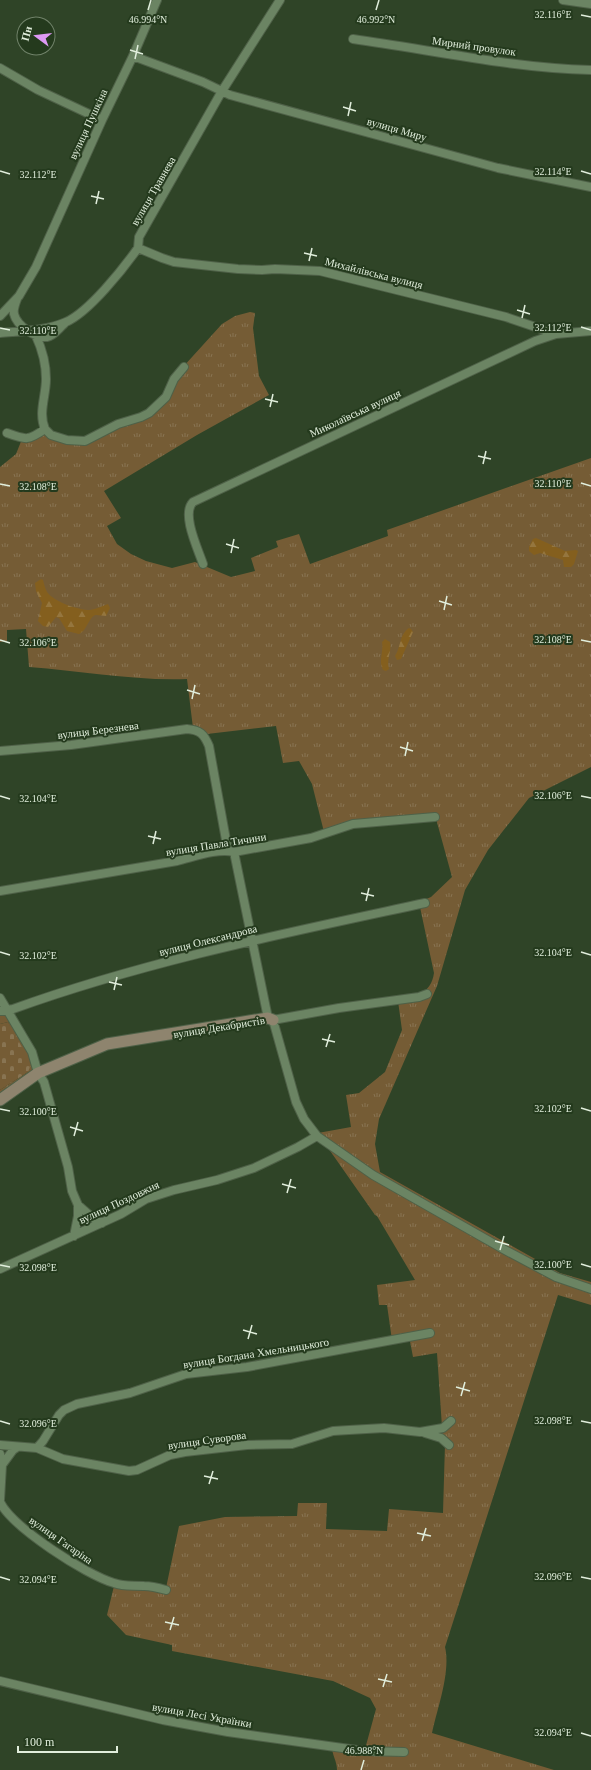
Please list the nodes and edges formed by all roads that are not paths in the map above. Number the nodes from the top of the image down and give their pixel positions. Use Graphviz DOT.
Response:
graph roads {
  1 [pos="157,0"];
  2 [pos="280,0"];
  3 [pos="563,0"];
  4 [pos="591,4"];
  5 [pos="354,39"];
  6 [pos="133,56"];
  7 [pos="0,68"];
  8 [pos="591,70"];
  9 [pos="222,91"];
  10 [pos="102,120"];
  11 [pos="591,187"];
  12 [pos="138,248"];
  13 [pos="17,298"];
  14 [pos="0,316"];
  15 [pos="67,322"];
  16 [pos="29,331"];
  17 [pos="591,331"];
  18 [pos="0,333"];
  19 [pos="556,334"];
  20 [pos="36,336"];
  21 [pos="184,367"];
  22 [pos="45,429"];
  23 [pos="8,433"];
  24 [pos="203,564"];
  25 [pos="0,751"];
  26 [pos="435,817"];
  27 [pos="231,852"];
  28 [pos="0,891"];
  29 [pos="425,903"];
  30 [pos="253,940"];
  31 [pos="427,994"];
  32 [pos="0,998"];
  33 [pos="3,1010"];
  34 [pos="270,1019"];
  35 [pos="38,1073"];
  36 [pos="0,1100"];
  37 [pos="317,1136"];
  38 [pos="78,1205"];
  39 [pos="102,1223"];
  40 [pos="74,1236"];
  41 [pos="0,1269"];
  42 [pos="591,1289"];
  43 [pos="430,1333"];
  44 [pos="451,1421"];
  45 [pos="420,1432"];
  46 [pos="0,1445"];
  47 [pos="449,1445"];
  48 [pos="16,1448"];
  49 [pos="37,1448"];
  50 [pos="0,1454"];
  51 [pos="2,1465"];
  52 [pos="0,1501"];
  53 [pos="166,1590"];
  54 [pos="0,1681"];
  55 [pos="404,1752"];
  1 -- 6 [label="street, вулиця Пушкіна"];
  2 -- 9 [label="street, вулиця Травнева"];
  3 -- 4 [label="street"];
  5 -- 8 [label="street, Мирний провулок"];
  6 -- 9 [label="street, вулиця Миру"];
  6 -- 10 [label="street, вулиця Пушкіна"];
  7 -- 10 [label="street"];
  9 -- 11 [label="street, вулиця Миру"];
  9 -- 12 [label="street, вулиця Травнева"];
  10 -- 13 [label="street, вулиця Пушкіна"];
  12 -- 15 [label="street, вулиця Травнева"];
  12 -- 19 [label="street, Михайлівська вулиця"];
  13 -- 14 [label="street, вулиця Пушкіна"];
  13 -- 16 [label="street"];
  15 -- 16 [label="street, вулиця Травнева"];
  15 -- 20 [label="street"];
  16 -- 18 [label="street, вулиця Травнева"];
  16 -- 20 [label="street"];
  17 -- 19 [label="street, Миколаївська вулиця"];
  19 -- 24 [label="street, Миколаївська вулиця"];
  20 -- 22 [label="street"];
  21 -- 22 [label="street"];
  22 -- 23 [label="street"];
  25 -- 27 [label="street, вулиця Березнева"];
  26 -- 27 [label="street, вулиця Павла Тичини"];
  27 -- 28 [label="street, вулиця Павла Тичини"];
  27 -- 30 [label="street"];
  29 -- 30 [label="street, вулиця Олександрова"];
  30 -- 33 [label="street, вулиця Олександрова"];
  30 -- 34 [label="street"];
  31 -- 34 [label="street, вулиця Декабристів"];
  32 -- 33 [label="street"];
  33 -- 35 [label="street"];
  34 -- 35 [label="street, вулиця Декабристів"];
  34 -- 37 [label="street"];
  35 -- 36 [label="street, вулиця Декабристів"];
  35 -- 38 [label="street"];
  37 -- 39 [label="street, вулиця Поздовжня"];
  37 -- 42 [label="street"];
  38 -- 39 [label="street"];
  38 -- 40 [label="street"];
  39 -- 40 [label="street, вулиця Поздовжня"];
  40 -- 41 [label="street, вулиця Поздовжня"];
  43 -- 49 [label="street, вулиця Богдана Хмельницького"];
  44 -- 45 [label="street, вулиця Суворова"];
  45 -- 47 [label="street, вулиця Суворова"];
  45 -- 49 [label="street, вулиця Суворова"];
  46 -- 48 [label="street, вулиця Суворова"];
  48 -- 49 [label="street, вулиця Суворова"];
  48 -- 51 [label="street"];
  50 -- 51 [label="street, вулиця Гагаріна"];
  51 -- 52 [label="street, вулиця Гагаріна"];
  52 -- 53 [label="street, вулиця Гагаріна"];
  54 -- 55 [label="street, вулиця Лесі Українки"];
}
